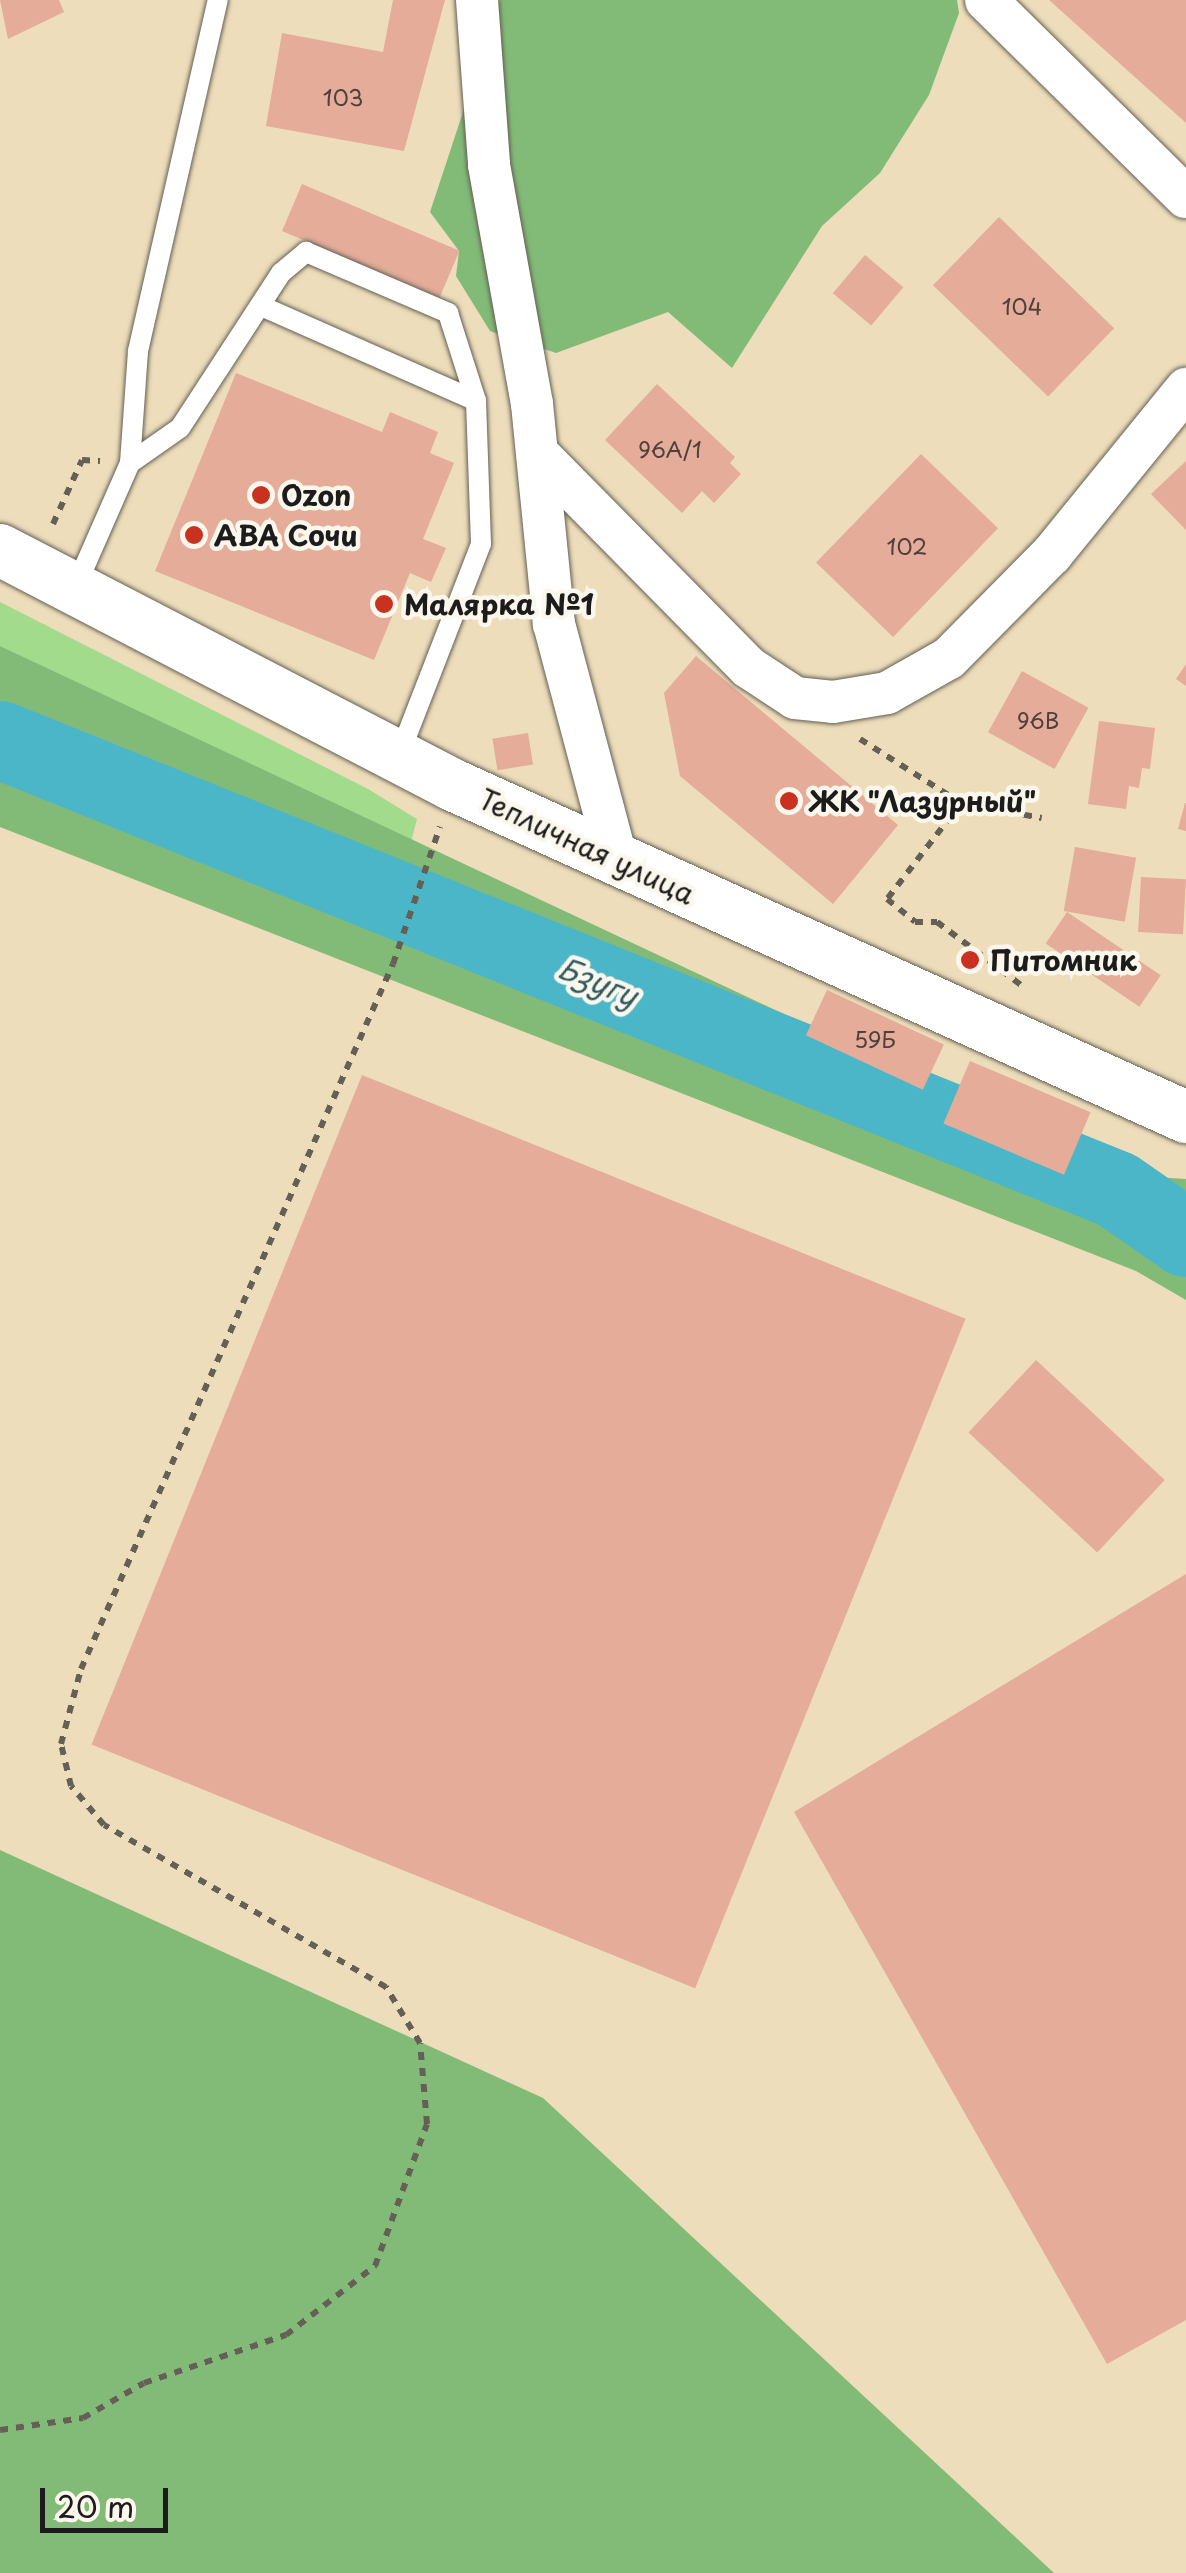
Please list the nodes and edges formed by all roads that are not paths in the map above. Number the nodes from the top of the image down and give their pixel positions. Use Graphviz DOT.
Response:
graph roads {
  1 [pos="218,0"];
  2 [pos="477,0"];
  3 [pos="986,0"];
  4 [pos="1186,197"];
  5 [pos="261,306"];
  6 [pos="1186,388"];
  7 [pos="476,401"];
  8 [pos="538,454"];
  9 [pos="130,463"];
  10 [pos="23,544"];
  11 [pos="75,588"];
  12 [pos="398,756"];
  13 [pos="617,861"];
  14 [pos="1186,1117"];
  1 -- 9 [label="lane"];
  2 -- 8 [label="street"];
  3 -- 4 [label="street"];
  5 -- 7 [label="lane"];
  5 -- 7 [label="lane"];
  5 -- 9 [label="lane"];
  6 -- 8 [label="street"];
  7 -- 12 [label="lane"];
  8 -- 13 [label="street"];
  9 -- 11 [label="lane"];
  10 -- 11 [label="street, Тепличная улица"];
  11 -- 12 [label="street, Тепличная улица"];
  12 -- 13 [label="street, Тепличная улица"];
  13 -- 14 [label="street, Тепличная улица"];
}
